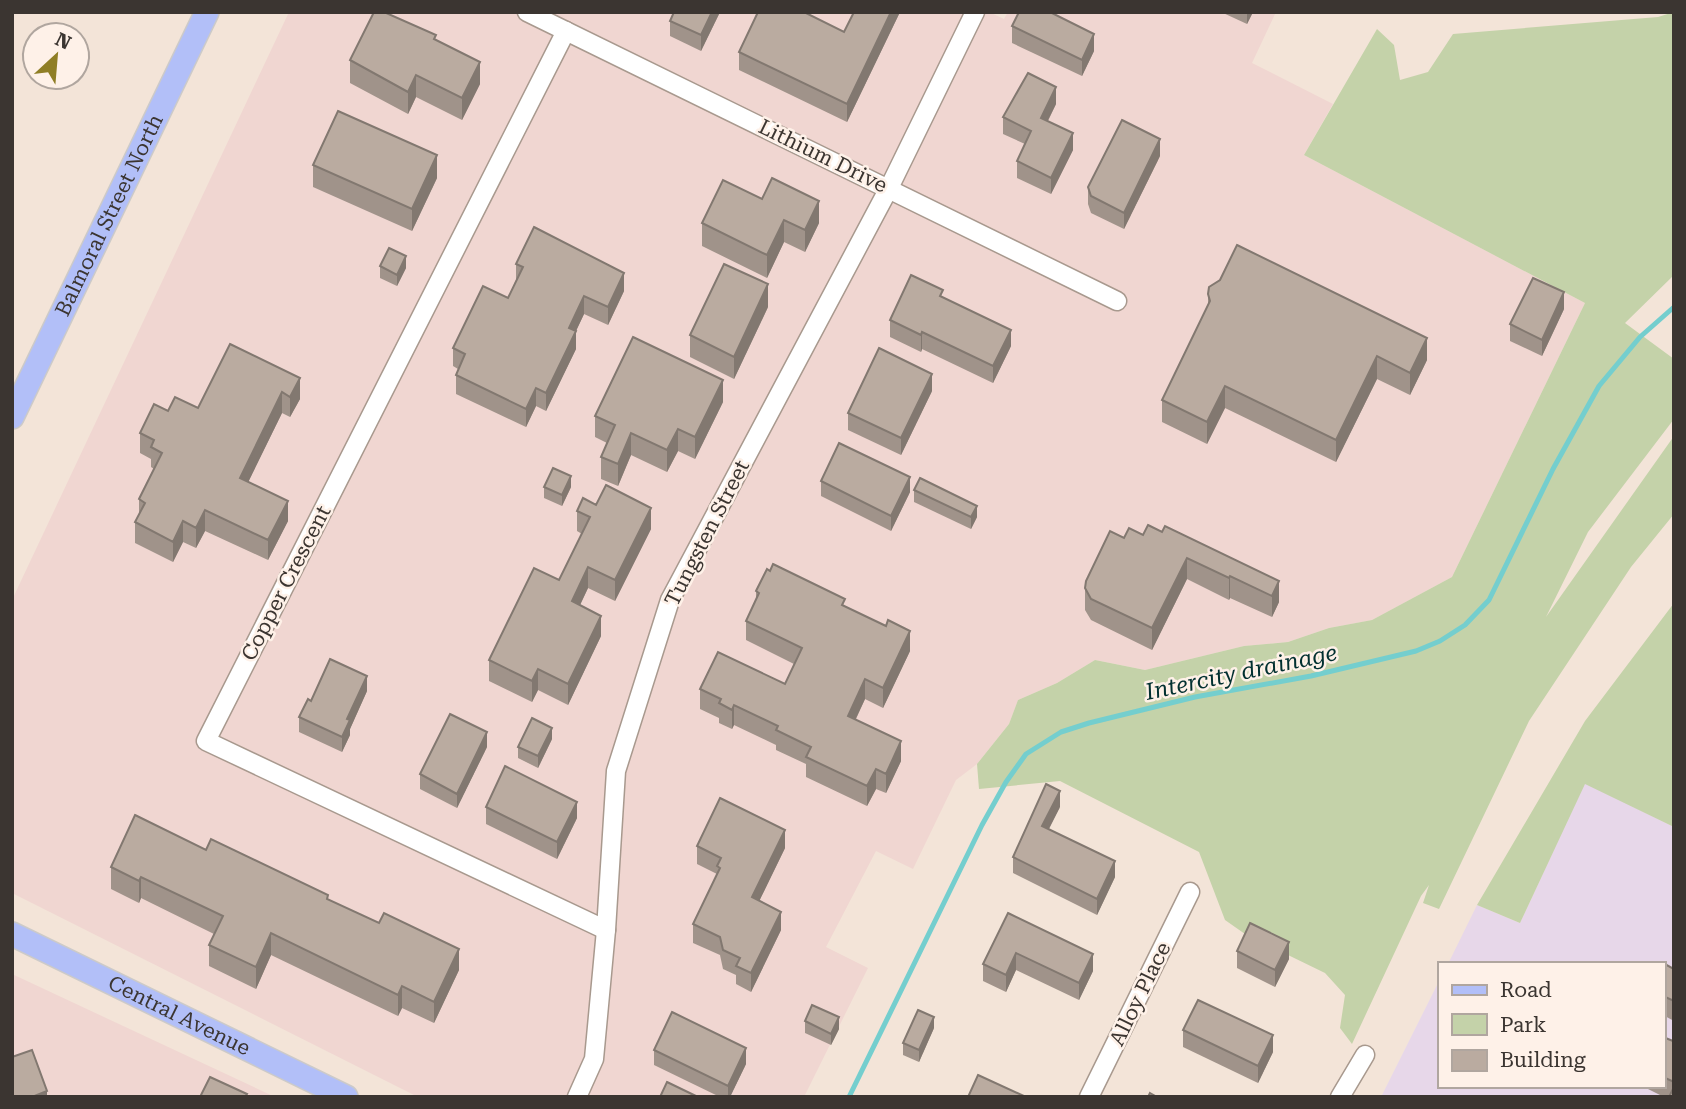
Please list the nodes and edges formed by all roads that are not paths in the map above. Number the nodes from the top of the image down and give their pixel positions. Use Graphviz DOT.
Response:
graph roads {
  1 [pos="207,12"];
  2 [pos="527,12"];
  3 [pos="975,12"];
  4 [pos="566,31"];
  5 [pos="889,188"];
  6 [pos="1117,301"];
  7 [pos="12,417"];
  8 [pos="1190,892"];
  9 [pos="606,930"];
  10 [pos="12,934"];
  11 [pos="1365,1055"];
  12 [pos="1343,1096"];
  13 [pos="346,1097"];
  14 [pos="577,1097"];
  15 [pos="1089,1097"];
  1 -- 7 [label="main road, Balmoral Street North"];
  2 -- 4 [label="street, Lithium Drive"];
  3 -- 5 [label="street, Tungsten Street"];
  4 -- 5 [label="street, Lithium Drive"];
  4 -- 9 [label="street, Copper Crescent"];
  5 -- 6 [label="street, Lithium Drive"];
  5 -- 9 [label="street, Tungsten Street"];
  8 -- 15 [label="street, Alloy Place"];
  9 -- 14 [label="street, Tungsten Street"];
  10 -- 13 [label="main road, Central Avenue"];
  11 -- 12 [label="street"];
}
